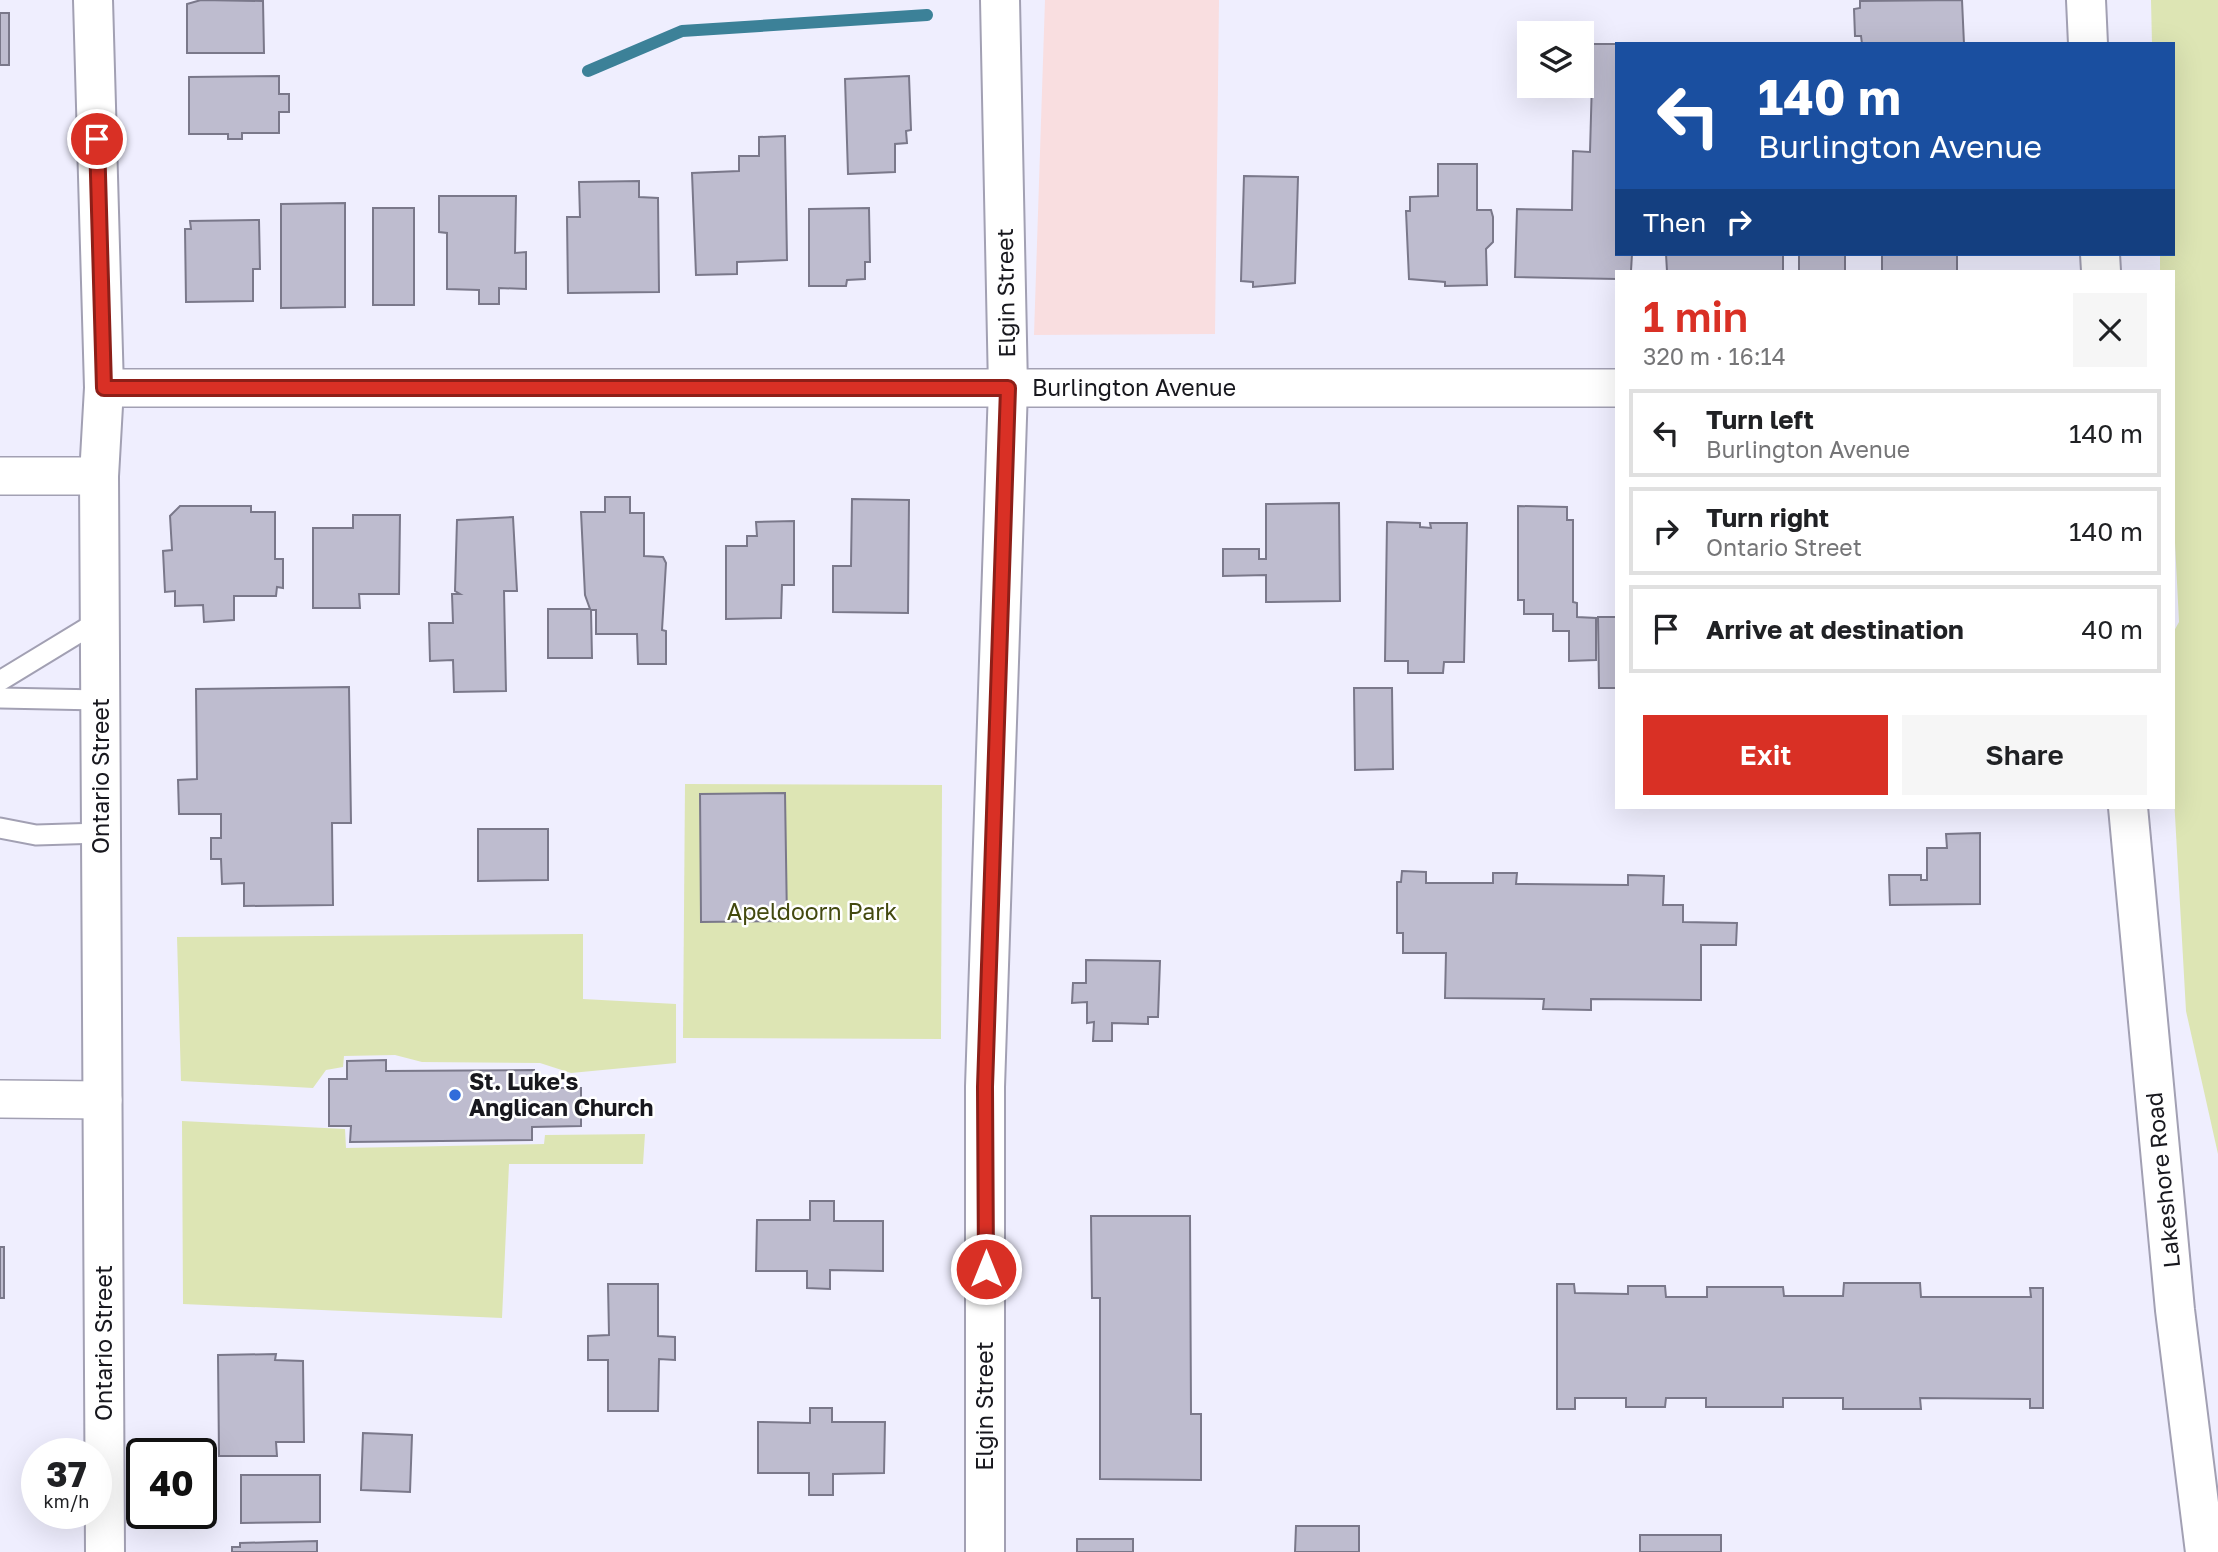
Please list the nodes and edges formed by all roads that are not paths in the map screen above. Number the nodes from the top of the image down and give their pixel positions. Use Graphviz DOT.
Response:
graph roads {
  1 [pos="93,0"];
  2 [pos="1000,0"];
  3 [pos="2086,0"];
  4 [pos="2088,42"];
  5 [pos="104,388"];
  6 [pos="1008,388"];
  7 [pos="1615,388"];
  8 [pos="0,476"];
  9 [pos="100,476"];
  10 [pos="100,620"];
  11 [pos="0,681"];
  12 [pos="0,698"];
  13 [pos="100,700"];
  14 [pos="2128,809"];
  15 [pos="0,828"];
  16 [pos="101,833"];
  17 [pos="0,1099"];
  18 [pos="103,1100"];
  19 [pos="106,1552"];
  20 [pos="985,1552"];
  21 [pos="2205,1552"];
  1 -- 5 [label="street, Ontario Street"];
  2 -- 6 [label="street, Elgin Street"];
  3 -- 4 [label="street"];
  5 -- 6 [label="street, Burlington Avenue"];
  5 -- 9 [label="street, Ontario Street"];
  6 -- 7 [label="street, Burlington Avenue"];
  6 -- 20 [label="street, Elgin Street"];
  8 -- 9 [label="street"];
  9 -- 10 [label="street, Ontario Street"];
  10 -- 11 [label="lane"];
  10 -- 13 [label="street, Ontario Street"];
  12 -- 13 [label="lane"];
  13 -- 16 [label="street, Ontario Street"];
  14 -- 21 [label="street, Lakeshore Road"];
  15 -- 16 [label="lane"];
  16 -- 18 [label="street, Ontario Street"];
  17 -- 18 [label="street"];
  18 -- 19 [label="street, Ontario Street"];
}
